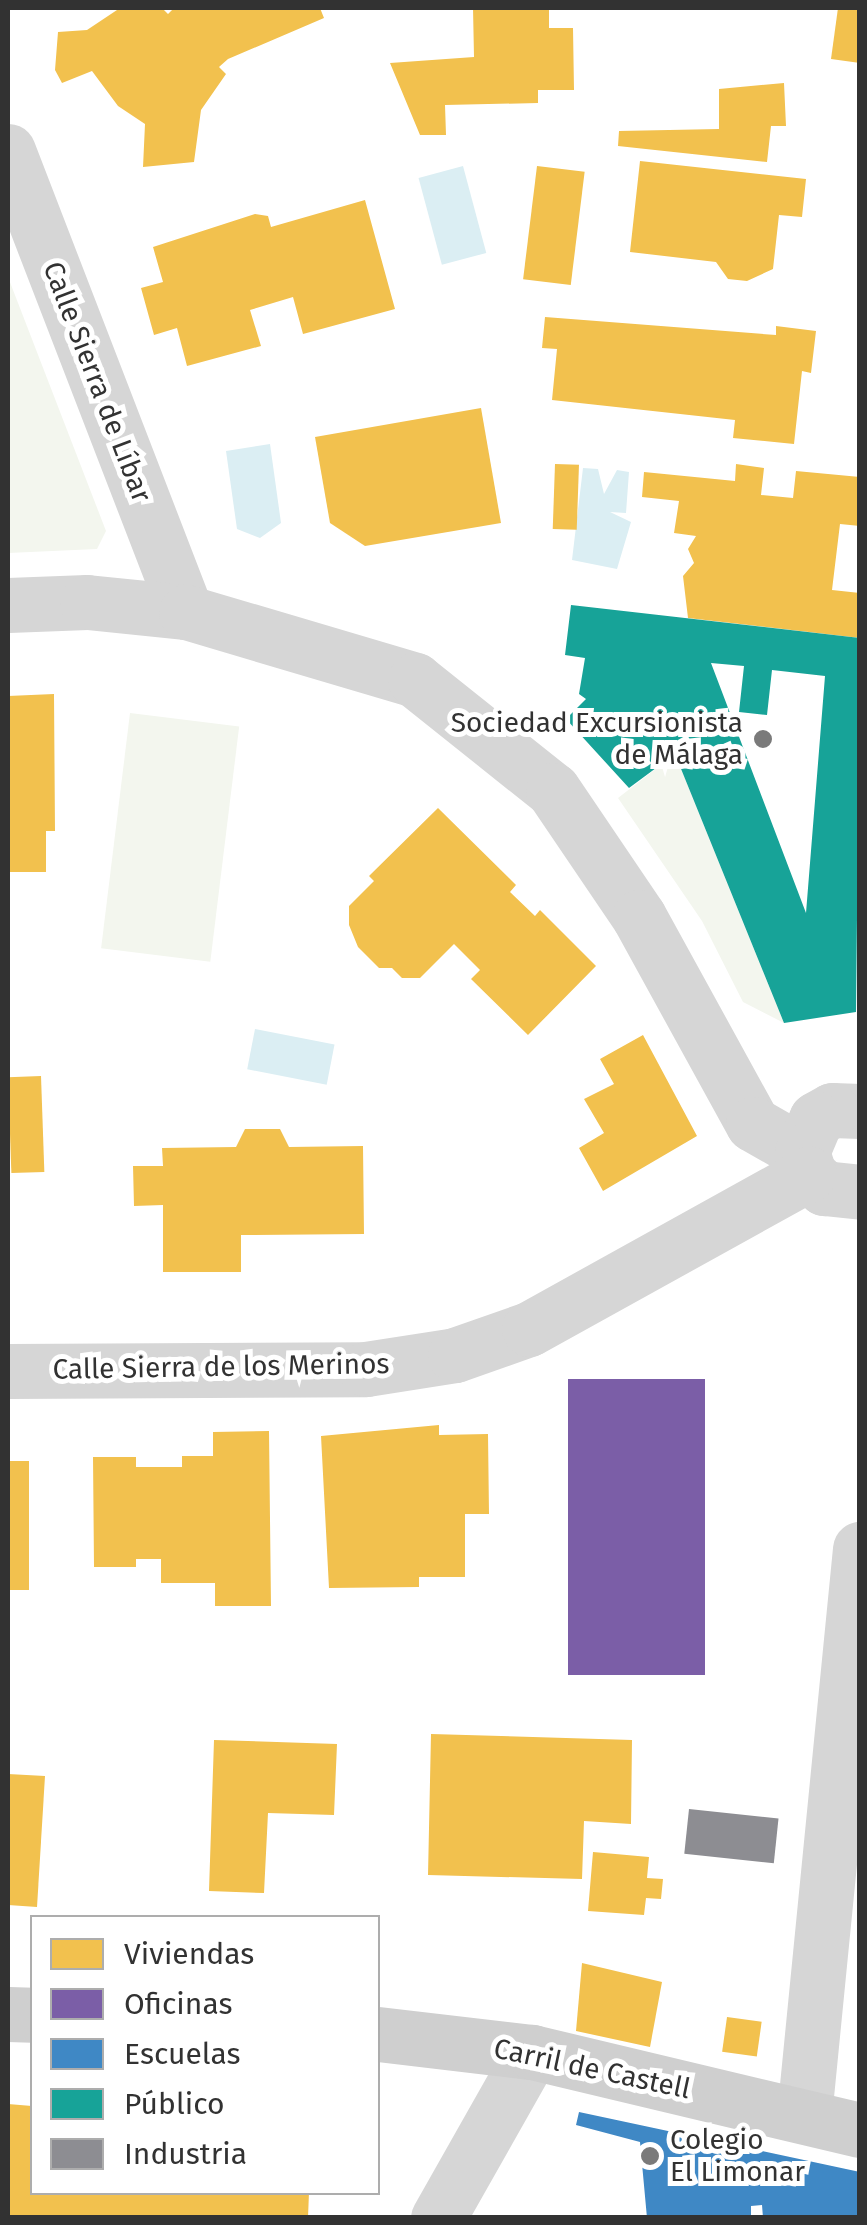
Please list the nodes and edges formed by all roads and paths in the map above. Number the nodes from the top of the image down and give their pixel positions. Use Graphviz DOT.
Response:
graph roads {
  1 [pos="8,152"];
  2 [pos="8,605"];
  3 [pos="186,612"];
  4 [pos="860,1111"];
  5 [pos="806,1163"];
  6 [pos="860,1192"];
  7 [pos="8,1371"];
  8 [pos="860,1549"];
  9 [pos="380,2034"];
  10 [pos="532,2052"];
  11 [pos="804,2116"];
  12 [pos="860,2130"];
  13 [pos="438,2218"];
  1 -- 3 [label="street, Calle Sierra de Líbar"];
  2 -- 3 [label="street"];
  3 -- 5 [label="street"];
  4 -- 5 [label="street"];
  5 -- 6 [label="street"];
  5 -- 7 [label="street, Calle Sierra de los Merinos"];
  8 -- 11 [label="street"];
  9 -- 10 [label="street, Carril de Castell"];
  10 -- 11 [label="street, Carril de Castell"];
  10 -- 13 [label="street"];
  11 -- 12 [label="street, Carril de Castell"];
}
